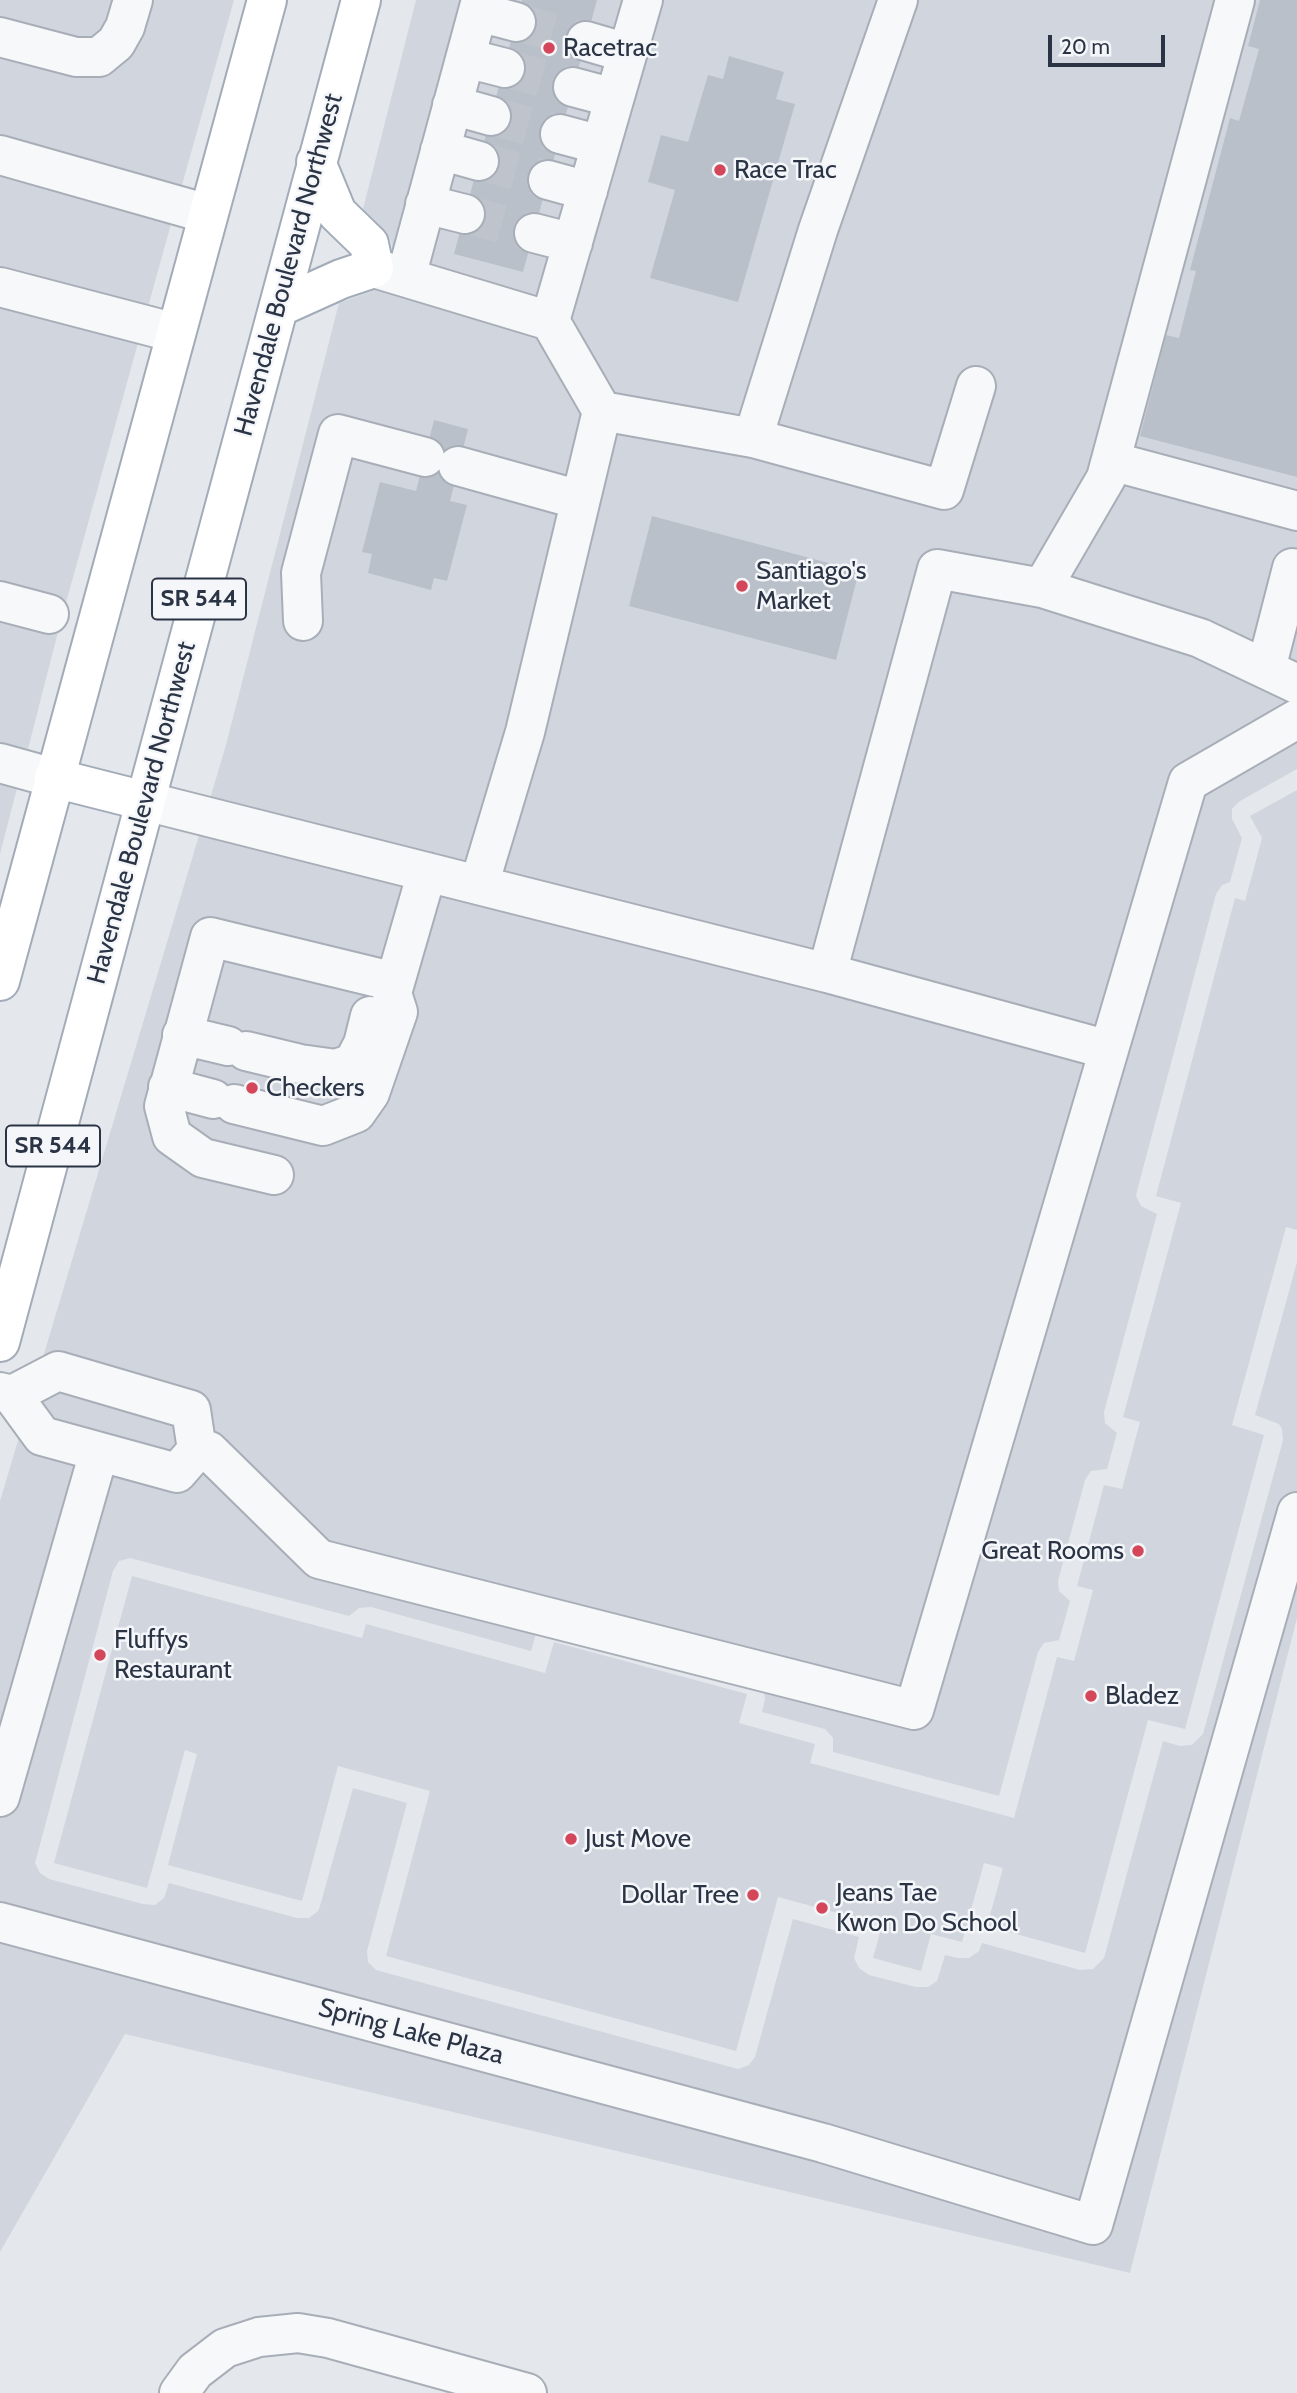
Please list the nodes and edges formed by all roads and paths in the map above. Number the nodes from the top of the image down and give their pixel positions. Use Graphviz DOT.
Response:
graph roads {
  1 [pos="133,0"];
  2 [pos="267,0"];
  3 [pos="361,0"];
  4 [pos="898,0"];
  5 [pos="635,2"];
  6 [pos="1223,3"];
  7 [pos="480,6"];
  8 [pos="516,22"];
  9 [pos="0,37"];
  10 [pos="586,41"];
  11 [pos="627,53"];
  12 [pos="466,58"];
  13 [pos="505,68"];
  14 [pos="573,87"];
  15 [pos="614,98"];
  16 [pos="452,105"];
  17 [pos="491,116"];
  18 [pos="560,134"];
  19 [pos="601,145"];
  20 [pos="440,150"];
  21 [pos="0,155"];
  22 [pos="479,161"];
  23 [pos="316,162"];
  24 [pos="548,180"];
  25 [pos="588,191"];
  26 [pos="425,204"];
  27 [pos="208,214"];
  28 [pos="465,214"];
  29 [pos="534,233"];
  30 [pos="573,243"];
  31 [pos="390,272"];
  32 [pos="0,287"];
  33 [pos="279,307"];
  34 [pos="550,321"];
  35 [pos="176,333"];
  36 [pos="976,386"];
  37 [pos="601,411"];
  38 [pos="753,438"];
  39 [pos="1111,461"];
  40 [pos="580,500"];
  41 [pos="1297,511"];
  42 [pos="1297,570"];
  43 [pos="1042,588"];
  44 [pos="0,601"];
  45 [pos="49,614"];
  46 [pos="303,621"];
  47 [pos="1282,677"];
  48 [pos="1297,719"];
  49 [pos="0,763"];
  50 [pos="54,778"];
  51 [pos="145,801"];
  52 [pos="427,872"];
  53 [pos="478,885"];
  54 [pos="827,973"];
  55 [pos="0,981"];
  56 [pos="393,987"];
  57 [pos="182,1035"];
  58 [pos="1109,1049"];
  59 [pos="168,1087"];
  60 [pos="274,1175"];
  61 [pos="0,1342"];
  62 [pos="6,1393"];
  63 [pos="197,1450"];
  64 [pos="99,1452"];
  65 [pos="1297,1512"];
  66 [pos="0,1797"];
  67 [pos="0,1922"];
  68 [pos="179,2393"];
  69 [pos="527,2393"];
  1 -- 9 [label="street"];
  2 -- 27 [label="main road"];
  3 -- 23 [label="main road, Havendale Boulevard Northwest / SR 544"];
  4 -- 38 [label="street"];
  5 -- 11 [label="street"];
  6 -- 39 [label="street"];
  7 -- 8 [label="street"];
  7 -- 12 [label="street"];
  10 -- 11 [label="street"];
  11 -- 15 [label="street"];
  12 -- 13 [label="street"];
  12 -- 16 [label="street"];
  14 -- 15 [label="street"];
  15 -- 19 [label="street"];
  16 -- 17 [label="street"];
  16 -- 20 [label="street"];
  18 -- 19 [label="street"];
  19 -- 25 [label="street"];
  20 -- 22 [label="street"];
  20 -- 26 [label="street"];
  21 -- 27 [label="street"];
  23 -- 31 [label="main road"];
  23 -- 33 [label="main road, Havendale Boulevard Northwest / SR 544"];
  24 -- 25 [label="street"];
  25 -- 30 [label="street"];
  26 -- 28 [label="street"];
  26 -- 31 [label="street"];
  27 -- 35 [label="main road"];
  29 -- 30 [label="street"];
  30 -- 34 [label="street"];
  31 -- 33 [label="main road"];
  31 -- 34 [label="street"];
  32 -- 35 [label="street"];
  33 -- 51 [label="main road, Havendale Boulevard Northwest / SR 544"];
  34 -- 37 [label="street"];
  35 -- 50 [label="main road"];
  36 -- 38 [label="street"];
  37 -- 38 [label="street"];
  37 -- 40 [label="street"];
  39 -- 41 [label="street"];
  39 -- 43 [label="street"];
  40 -- 46 [label="street"];
  40 -- 53 [label="street"];
  42 -- 47 [label="street"];
  43 -- 47 [label="street"];
  43 -- 54 [label="street"];
  44 -- 45 [label="street"];
  48 -- 58 [label="street"];
  49 -- 50 [label="street"];
  50 -- 51 [label="main road"];
  50 -- 55 [label="main road"];
  51 -- 52 [label="street"];
  51 -- 61 [label="main road, Havendale Boulevard Northwest / SR 544"];
  52 -- 53 [label="street"];
  52 -- 56 [label="street"];
  53 -- 54 [label="street"];
  54 -- 58 [label="street"];
  56 -- 57 [label="street"];
  56 -- 57 [label="street"];
  56 -- 59 [label="street"];
  57 -- 59 [label="street"];
  58 -- 63 [label="street"];
  59 -- 60 [label="street"];
  62 -- 63 [label="street"];
  62 -- 64 [label="street"];
  63 -- 64 [label="street"];
  64 -- 66 [label="street"];
  65 -- 67 [label="street, Spring Lake Plaza"];
  68 -- 69 [label="street"];
}
